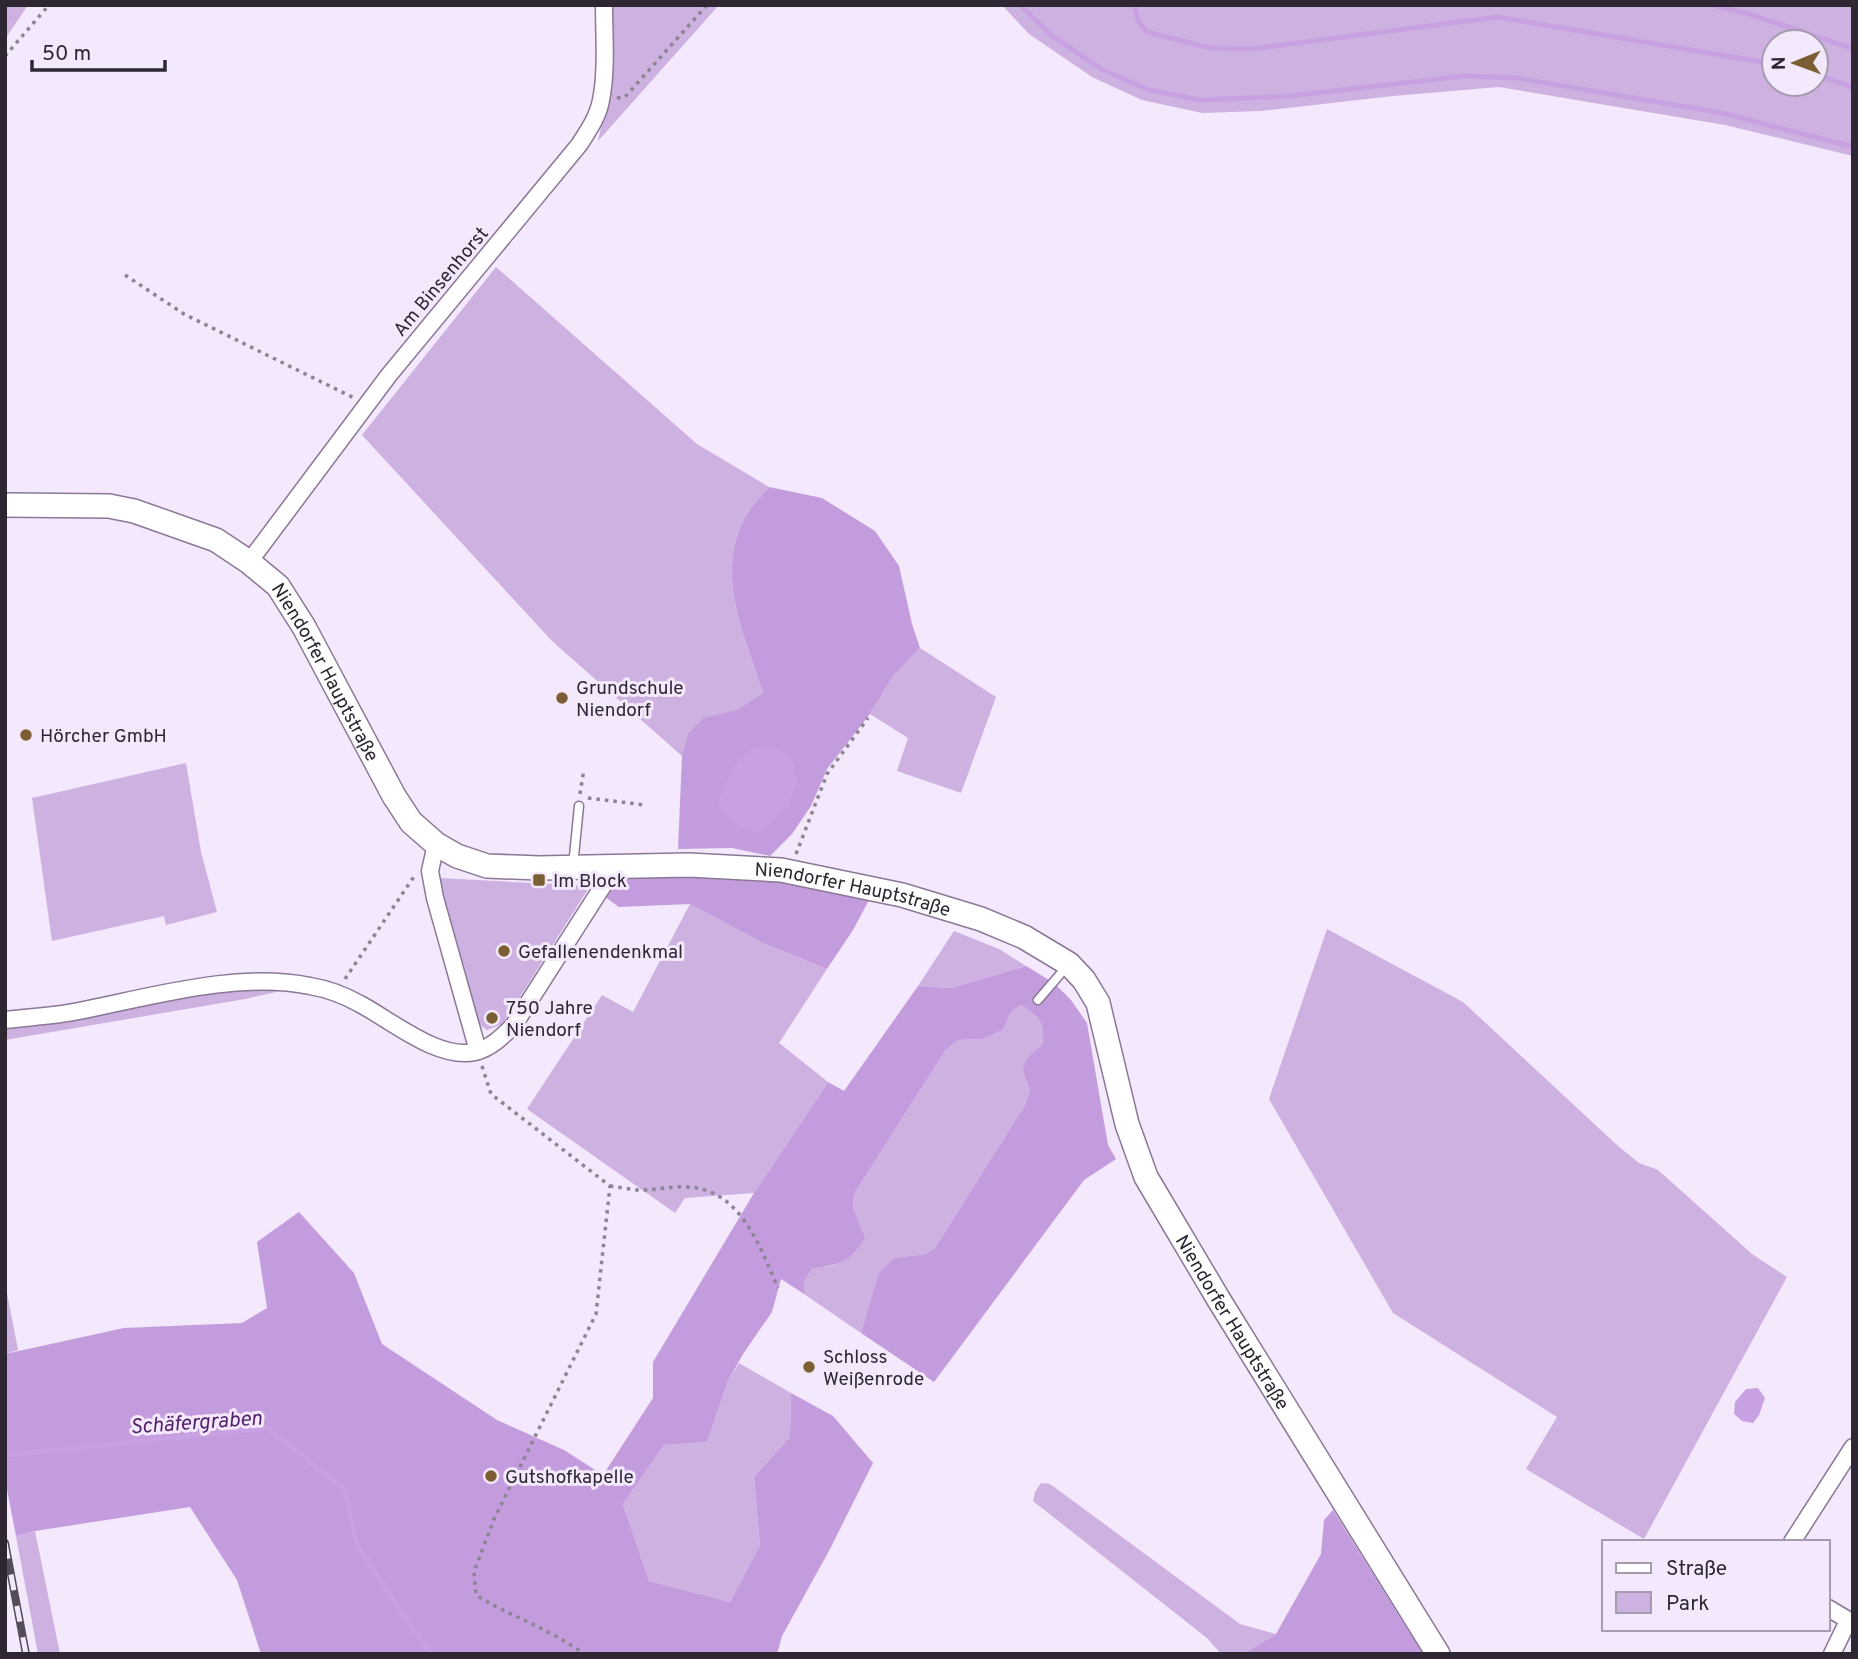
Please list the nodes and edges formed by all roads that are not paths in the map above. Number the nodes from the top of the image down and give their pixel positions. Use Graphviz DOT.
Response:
graph roads {
  1 [pos="604,5"];
  2 [pos="5,505"];
  3 [pos="249,562"];
  4 [pos="579,806"];
  5 [pos="436,844"];
  6 [pos="572,867"];
  7 [pos="615,867"];
  8 [pos="1069,964"];
  9 [pos="1038,1000"];
  10 [pos="5,1020"];
  11 [pos="478,1051"];
  12 [pos="1853,1447"];
  13 [pos="1793,1540"];
  14 [pos="1830,1609"];
  15 [pos="1850,1622"];
  16 [pos="1438,1654"];
  17 [pos="1832,1654"];
  1 -- 3 [label="street, Am Binsenhorst"];
  2 -- 3 [label="main road, Niendorfer Hauptstraße"];
  3 -- 5 [label="main road, Niendorfer Hauptstraße"];
  4 -- 6 [label="lane"];
  5 -- 6 [label="main road, Niendorfer Hauptstraße"];
  5 -- 11 [label="street"];
  6 -- 7 [label="main road, Niendorfer Hauptstraße"];
  7 -- 8 [label="main road, Niendorfer Hauptstraße"];
  7 -- 11 [label="street"];
  8 -- 9 [label="lane"];
  8 -- 16 [label="main road, Niendorfer Hauptstraße"];
  10 -- 11 [label="street"];
  12 -- 13 [label="street"];
  14 -- 15 [label="street"];
  15 -- 17 [label="street"];
}
